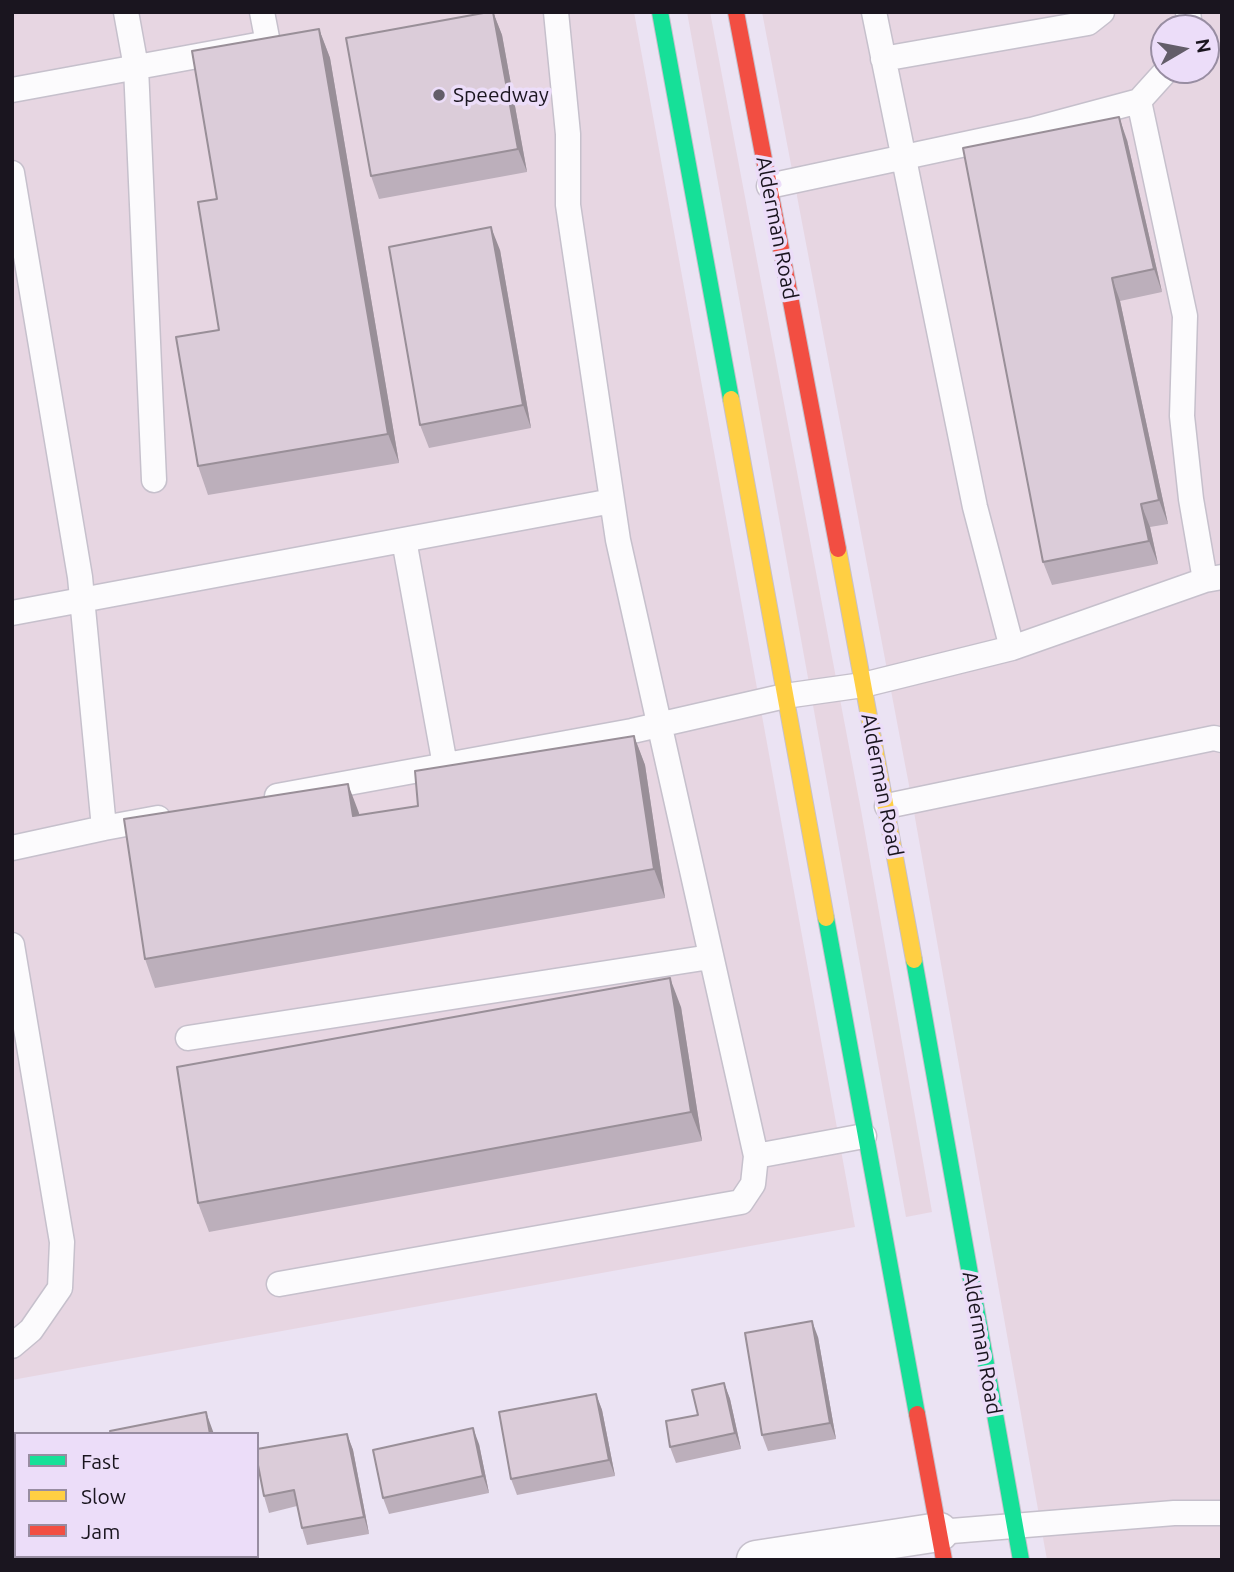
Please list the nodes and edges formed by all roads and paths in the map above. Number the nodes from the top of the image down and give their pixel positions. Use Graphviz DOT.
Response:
graph roads {
  1 [pos="126,12"];
  2 [pos="262,12"];
  3 [pos="556,12"];
  4 [pos="660,12"];
  5 [pos="736,12"];
  6 [pos="874,12"];
  7 [pos="1102,12"];
  8 [pos="883,59"];
  9 [pos="136,67"];
  10 [pos="1154,84"];
  11 [pos="12,90"];
  12 [pos="1139,101"];
  13 [pos="902,158"];
  14 [pos="12,173"];
  15 [pos="769,186"];
  16 [pos="154,480"];
  17 [pos="612,501"];
  18 [pos="404,540"];
  19 [pos="1213,578"];
  20 [pos="82,600"];
  21 [pos="12,613"];
  22 [pos="1012,648"];
  23 [pos="863,685"];
  24 [pos="785,696"];
  25 [pos="658,724"];
  26 [pos="1222,740"];
  27 [pos="445,765"];
  28 [pos="254,800"];
  29 [pos="887,806"];
  30 [pos="186,813"];
  31 [pos="104,828"];
  32 [pos="12,848"];
  33 [pos="12,945"];
  34 [pos="710,957"];
  35 [pos="188,1038"];
  36 [pos="864,1136"];
  37 [pos="757,1156"];
  38 [pos="279,1284"];
  39 [pos="12,1346"];
  40 [pos="1222,1513"];
  41 [pos="1016,1524"];
  42 [pos="942,1546"];
  43 [pos="756,1560"];
  44 [pos="1021,1560"];
  1 -- 9 [label="lane"];
  2 -- 9 [label="lane"];
  3 -- 17 [label="lane"];
  4 -- 24 [label="main road"];
  5 -- 15 [label="main road, Alderman Road"];
  6 -- 8 [label="lane"];
  7 -- 8 [label="lane"];
  8 -- 13 [label="lane"];
  9 -- 11 [label="lane"];
  9 -- 16 [label="lane"];
  10 -- 12 [label="lane"];
  12 -- 13 [label="lane"];
  12 -- 19 [label="lane"];
  13 -- 15 [label="lane"];
  13 -- 22 [label="lane"];
  14 -- 20 [label="lane"];
  15 -- 23 [label="main road, Alderman Road"];
  17 -- 18 [label="lane"];
  17 -- 25 [label="lane"];
  18 -- 20 [label="lane"];
  18 -- 27 [label="lane"];
  19 -- 22 [label="lane"];
  20 -- 21 [label="lane"];
  20 -- 31 [label="lane"];
  22 -- 23 [label="lane"];
  23 -- 24 [label="lane"];
  23 -- 29 [label="main road, Alderman Road"];
  24 -- 25 [label="lane"];
  24 -- 36 [label="main road"];
  25 -- 27 [label="lane"];
  25 -- 34 [label="lane"];
  26 -- 29 [label="lane"];
  27 -- 28 [label="lane"];
  29 -- 41 [label="main road, Alderman Road"];
  30 -- 31 [label="lane"];
  31 -- 32 [label="lane"];
  33 -- 39 [label="lane"];
  34 -- 35 [label="lane"];
  34 -- 37 [label="lane"];
  36 -- 37 [label="lane"];
  36 -- 42 [label="main road"];
  37 -- 38 [label="lane"];
  40 -- 41 [label="lane"];
  41 -- 42 [label="lane"];
  41 -- 44 [label="main road, Alderman Road"];
  42 -- 43 [label="street"];
}
